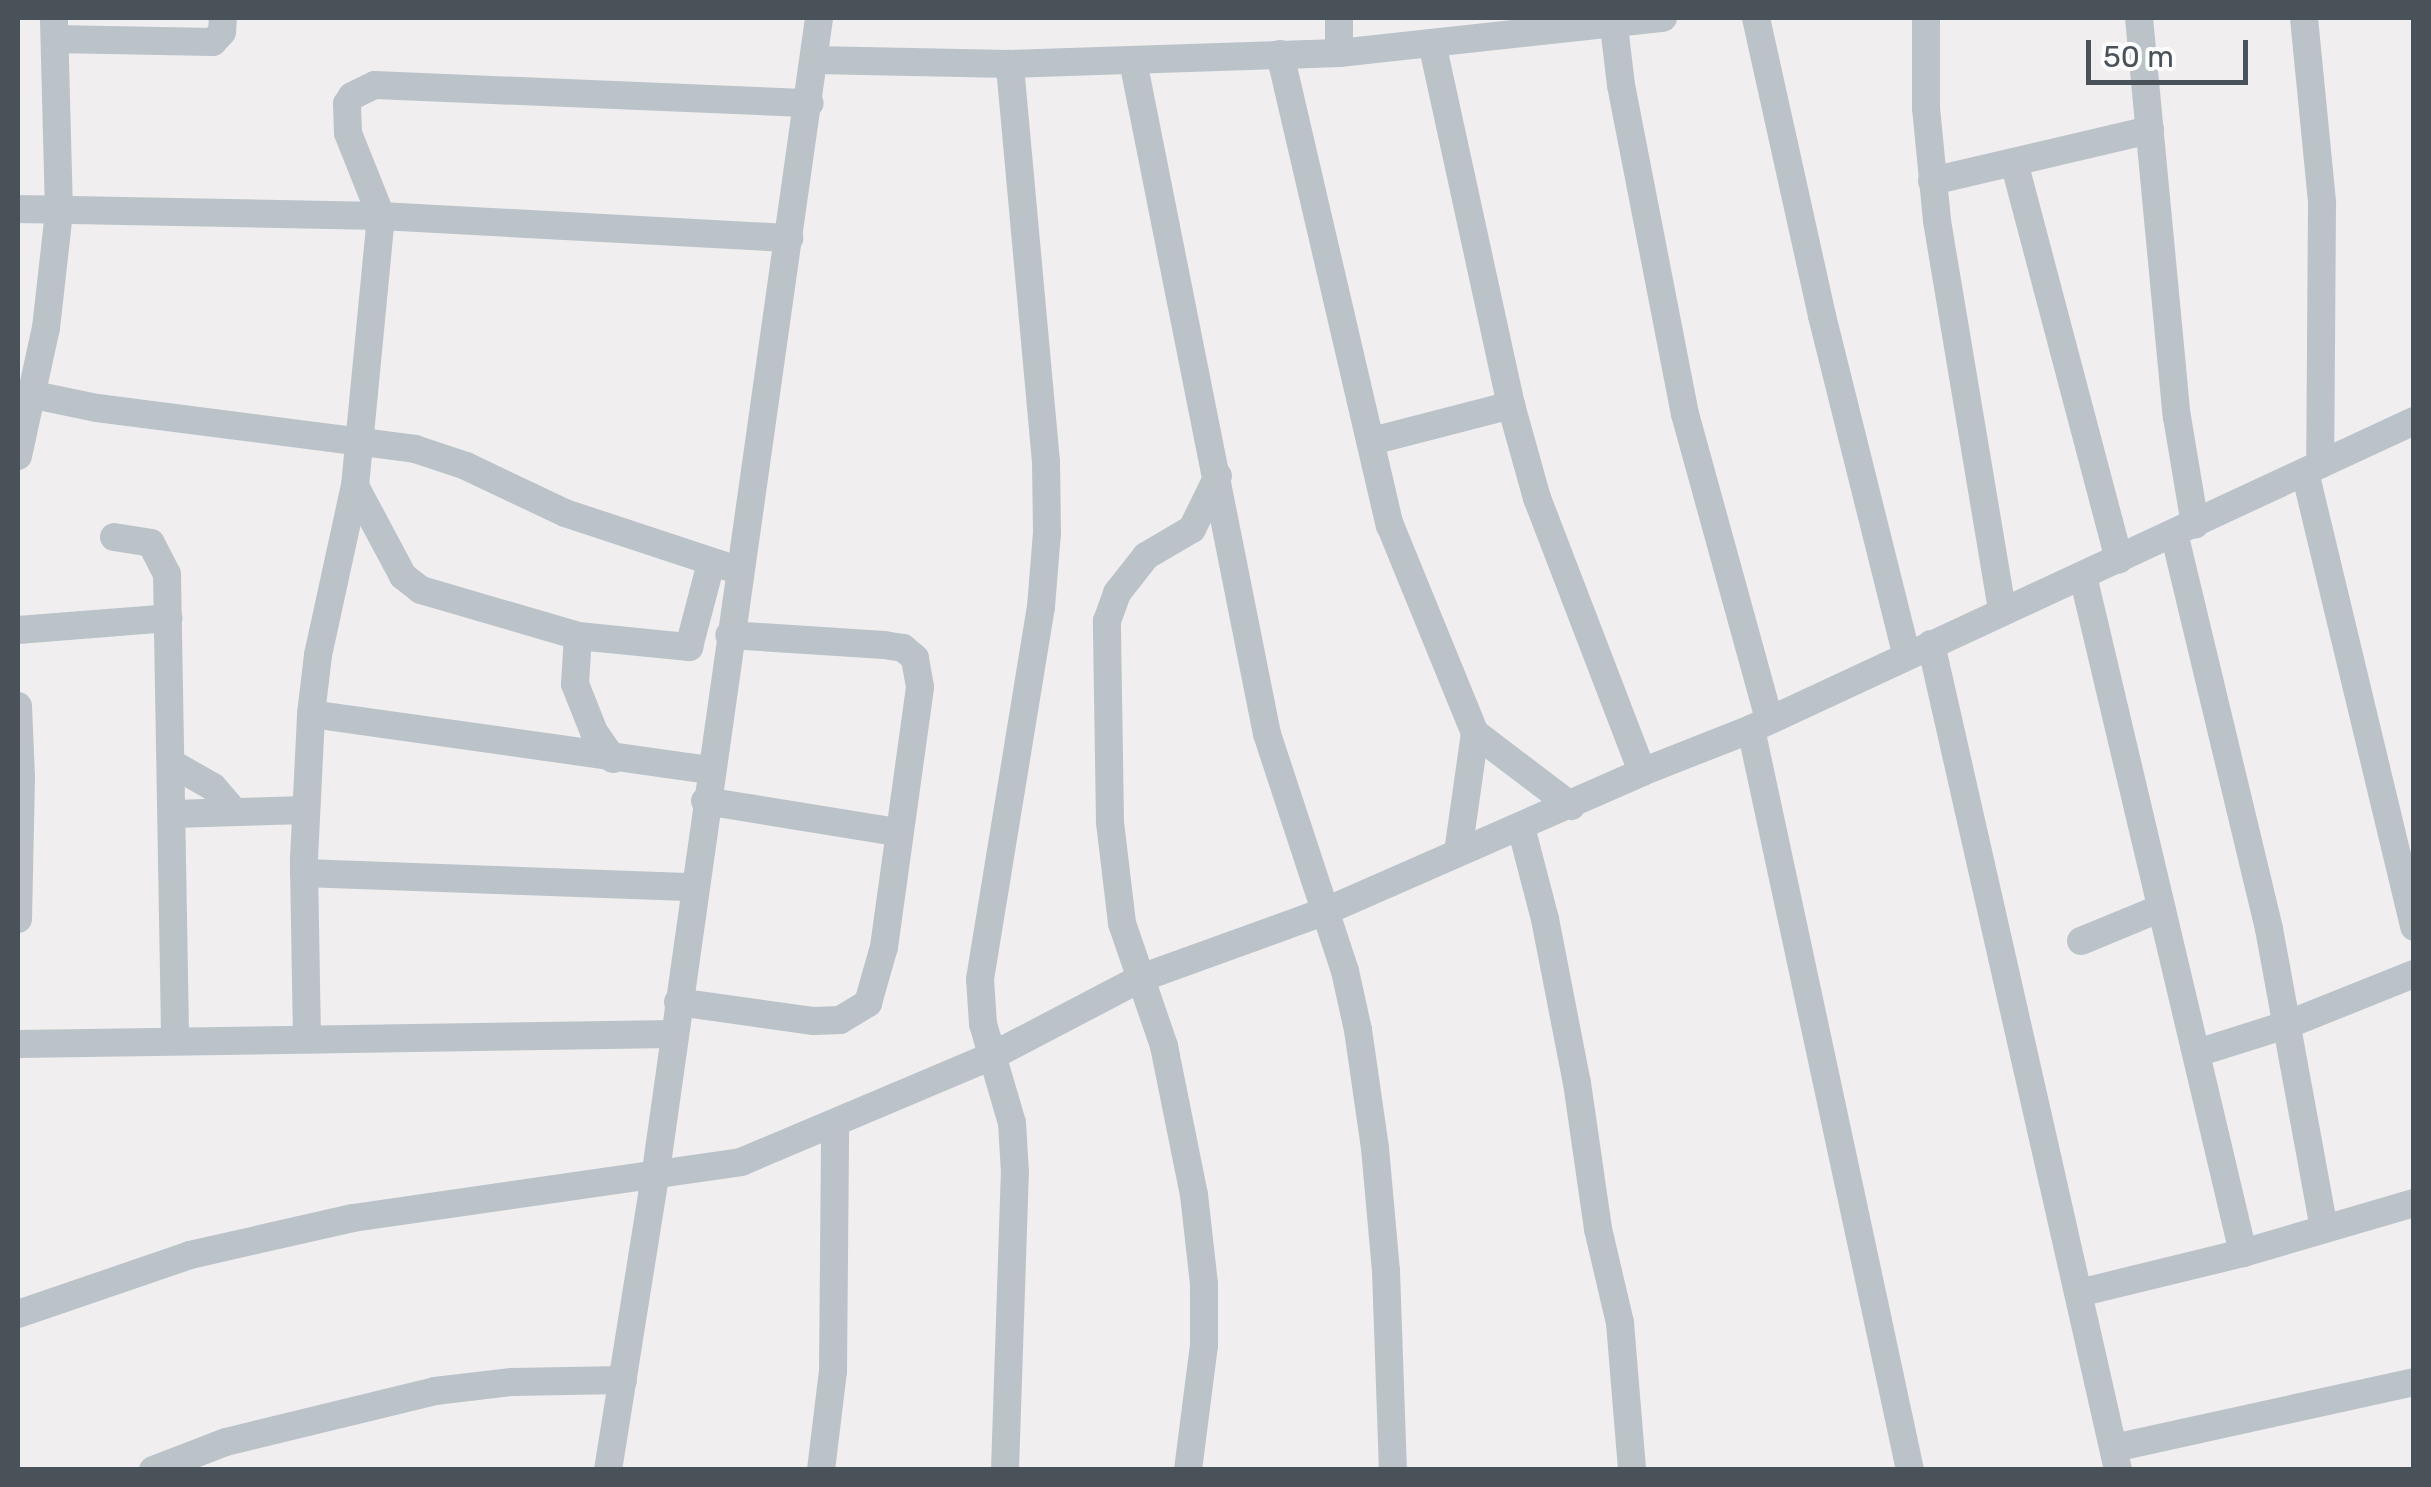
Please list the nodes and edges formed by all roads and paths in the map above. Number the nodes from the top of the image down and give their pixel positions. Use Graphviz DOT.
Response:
graph roads {
  1 [pos="223,18"];
  2 [pos="819,18"];
  3 [pos="1339,18"];
  4 [pos="1662,18"];
  5 [pos="1756,18"];
  6 [pos="1926,18"];
  7 [pos="2139,18"];
  8 [pos="2304,18"];
  9 [pos="1613,21"];
  10 [pos="54,28"];
  11 [pos="1432,42"];
  12 [pos="1339,53"];
  13 [pos="1280,54"];
  14 [pos="814,60"];
  15 [pos="1133,61"];
  16 [pos="1010,64"];
  17 [pos="810,103"];
  18 [pos="2150,130"];
  19 [pos="2014,162"];
  20 [pos="1932,180"];
  21 [pos="18,209"];
  22 [pos="59,212"];
  23 [pos="381,216"];
  24 [pos="789,238"];
  25 [pos="34,395"];
  26 [pos="1511,406"];
  27 [pos="2414,421"];
  28 [pos="360,441"];
  29 [pos="1372,441"];
  30 [pos="18,456"];
  31 [pos="2312,468"];
  32 [pos="1218,476"];
  33 [pos="355,486"];
  34 [pos="2185,529"];
  35 [pos="114,536"];
  36 [pos="2119,559"];
  37 [pos="710,563"];
  38 [pos="740,571"];
  39 [pos="2083,576"];
  40 [pos="2002,610"];
  41 [pos="169,618"];
  42 [pos="18,630"];
  43 [pos="578,636"];
  44 [pos="728,636"];
  45 [pos="1919,650"];
  46 [pos="18,706"];
  47 [pos="311,714"];
  48 [pos="1760,724"];
  49 [pos="1475,733"];
  50 [pos="613,759"];
  51 [pos="171,764"];
  52 [pos="710,770"];
  53 [pos="1642,772"];
  54 [pos="705,802"];
  55 [pos="1571,806"];
  56 [pos="233,810"];
  57 [pos="306,810"];
  58 [pos="172,814"];
  59 [pos="1521,827"];
  60 [pos="896,832"];
  61 [pos="1458,853"];
  62 [pos="304,874"];
  63 [pos="694,886"];
  64 [pos="2162,908"];
  65 [pos="1326,911"];
  66 [pos="18,920"];
  67 [pos="2414,928"];
  68 [pos="2081,941"];
  69 [pos="2414,974"];
  70 [pos="1141,978"];
  71 [pos="678,1002"];
  72 [pos="2289,1024"];
  73 [pos="673,1034"];
  74 [pos="307,1039"];
  75 [pos="175,1041"];
  76 [pos="18,1044"];
  77 [pos="2197,1054"];
  78 [pos="992,1056"];
  79 [pos="836,1125"];
  80 [pos="655,1178"];
  81 [pos="2414,1204"];
  82 [pos="2324,1230"];
  83 [pos="2243,1253"];
  84 [pos="2078,1293"];
  85 [pos="18,1314"];
  86 [pos="624,1380"];
  87 [pos="2414,1382"];
  88 [pos="2116,1459"];
  89 [pos="192,1462"];
  90 [pos="153,1470"];
  91 [pos="608,1470"];
  92 [pos="820,1470"];
  93 [pos="1005,1470"];
  94 [pos="1188,1470"];
  95 [pos="1394,1470"];
  96 [pos="1632,1470"];
  97 [pos="1910,1470"];
  1 -- 10 [label="street"];
  2 -- 14 [label="street"];
  3 -- 12 [label="street"];
  4 -- 9 [label="street"];
  5 -- 45 [label="street"];
  6 -- 20 [label="street"];
  7 -- 18 [label="street"];
  8 -- 31 [label="street"];
  9 -- 11 [label="street"];
  9 -- 48 [label="street"];
  10 -- 22 [label="street"];
  11 -- 12 [label="street"];
  11 -- 26 [label="street"];
  12 -- 13 [label="street"];
  13 -- 15 [label="street"];
  13 -- 29 [label="street"];
  14 -- 16 [label="street"];
  14 -- 17 [label="street"];
  15 -- 16 [label="street"];
  15 -- 32 [label="street"];
  16 -- 78 [label="street"];
  17 -- 23 [label="street"];
  17 -- 24 [label="street"];
  18 -- 19 [label="street"];
  18 -- 34 [label="street"];
  19 -- 20 [label="street"];
  19 -- 36 [label="street"];
  20 -- 40 [label="street"];
  21 -- 22 [label="street"];
  22 -- 23 [label="street"];
  22 -- 25 [label="street"];
  23 -- 24 [label="street"];
  23 -- 28 [label="street"];
  24 -- 38 [label="street"];
  25 -- 28 [label="street"];
  25 -- 30 [label="street"];
  26 -- 29 [label="street"];
  26 -- 53 [label="street"];
  27 -- 31 [label="street"];
  28 -- 33 [label="street"];
  28 -- 37 [label="street"];
  29 -- 49 [label="street"];
  31 -- 34 [label="street"];
  31 -- 67 [label="street"];
  32 -- 65 [label="street"];
  32 -- 70 [label="street"];
  33 -- 43 [label="street"];
  33 -- 47 [label="street"];
  34 -- 36 [label="street"];
  34 -- 72 [label="street"];
  35 -- 41 [label="street"];
  36 -- 39 [label="street"];
  37 -- 38 [label="street"];
  37 -- 43 [label="street"];
  38 -- 44 [label="street"];
  39 -- 40 [label="street"];
  39 -- 64 [label="street"];
  40 -- 45 [label="street"];
  41 -- 42 [label="street"];
  41 -- 51 [label="street"];
  43 -- 50 [label="street"];
  44 -- 52 [label="street"];
  44 -- 60 [label="street"];
  45 -- 48 [label="street"];
  45 -- 84 [label="street"];
  46 -- 66 [label="street"];
  47 -- 50 [label="street"];
  47 -- 57 [label="street"];
  48 -- 53 [label="street"];
  48 -- 97 [label="street"];
  49 -- 55 [label="street"];
  49 -- 61 [label="street"];
  50 -- 52 [label="street"];
  51 -- 56 [label="street"];
  51 -- 58 [label="street"];
  52 -- 54 [label="street"];
  53 -- 55 [label="street"];
  54 -- 60 [label="street"];
  54 -- 63 [label="street"];
  55 -- 59 [label="street"];
  56 -- 57 [label="street"];
  56 -- 58 [label="street"];
  57 -- 62 [label="street"];
  58 -- 75 [label="street"];
  59 -- 61 [label="street"];
  59 -- 96 [label="street"];
  60 -- 71 [label="street"];
  61 -- 65 [label="street"];
  62 -- 63 [label="street"];
  62 -- 74 [label="street"];
  63 -- 71 [label="street"];
  64 -- 68 [label="street"];
  64 -- 77 [label="street"];
  65 -- 70 [label="street"];
  65 -- 95 [label="street"];
  69 -- 72 [label="street"];
  70 -- 78 [label="street"];
  70 -- 94 [label="street"];
  71 -- 73 [label="street"];
  72 -- 77 [label="street"];
  72 -- 82 [label="street"];
  73 -- 74 [label="street"];
  73 -- 80 [label="street"];
  74 -- 75 [label="street"];
  75 -- 76 [label="street"];
  77 -- 83 [label="street"];
  78 -- 79 [label="street"];
  78 -- 93 [label="street"];
  79 -- 80 [label="street"];
  79 -- 92 [label="street"];
  80 -- 85 [label="street"];
  80 -- 86 [label="street"];
  81 -- 82 [label="street"];
  82 -- 83 [label="street"];
  83 -- 84 [label="street"];
  84 -- 88 [label="street"];
  86 -- 89 [label="street"];
  86 -- 91 [label="street"];
  87 -- 88 [label="street"];
  89 -- 90 [label="street"];
}
